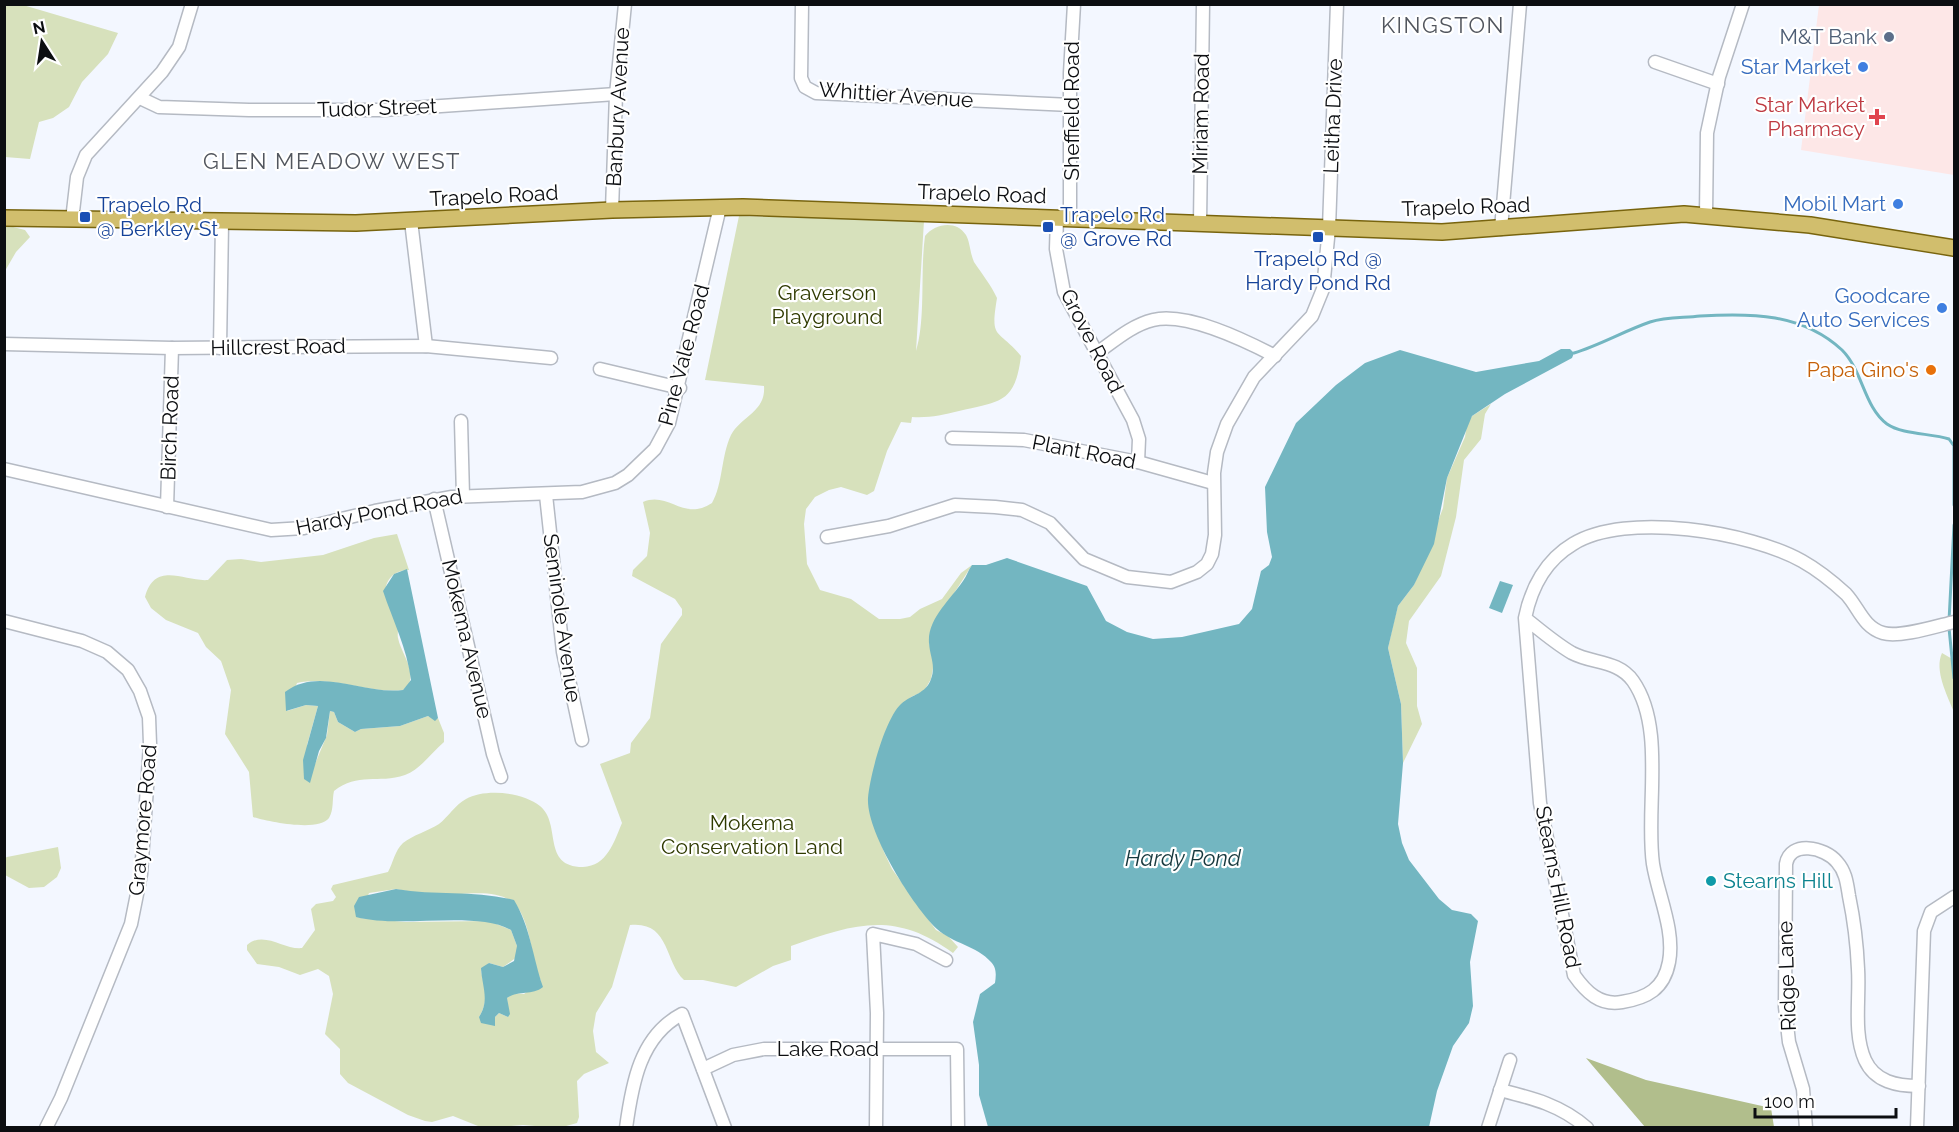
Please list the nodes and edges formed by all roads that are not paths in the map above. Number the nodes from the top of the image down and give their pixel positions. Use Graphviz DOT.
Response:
graph roads {
  1 [pos="192,4"];
  2 [pos="625,4"];
  3 [pos="802,4"];
  4 [pos="1074,4"];
  5 [pos="1203,4"];
  6 [pos="1337,4"];
  7 [pos="1520,4"];
  8 [pos="1743,4"];
  9 [pos="1655,62"];
  10 [pos="1718,84"];
  11 [pos="616,94"];
  12 [pos="140,98"];
  13 [pos="1071,105"];
  14 [pos="720,207"];
  15 [pos="612,210"];
  16 [pos="1706,215"];
  17 [pos="4,218"];
  18 [pos="1064,218"];
  19 [pos="72,220"];
  20 [pos="411,221"];
  21 [pos="222,223"];
  22 [pos="1200,223"];
  23 [pos="1329,228"];
  24 [pos="1501,229"];
  25 [pos="1954,248"];
  26 [pos="4,345"];
  27 [pos="426,346"];
  28 [pos="172,348"];
  29 [pos="220,348"];
  30 [pos="1097,353"];
  31 [pos="1275,356"];
  32 [pos="550,358"];
  33 [pos="600,369"];
  34 [pos="680,388"];
  35 [pos="461,421"];
  36 [pos="952,438"];
  37 [pos="1138,462"];
  38 [pos="4,469"];
  39 [pos="615,483"];
  40 [pos="1213,483"];
  41 [pos="546,495"];
  42 [pos="464,496"];
  43 [pos="434,499"];
  44 [pos="167,507"];
  45 [pos="827,537"];
  46 [pos="1525,618"];
  47 [pos="4,621"];
  48 [pos="1954,622"];
  49 [pos="582,740"];
  50 [pos="501,777"];
  51 [pos="1954,897"];
  52 [pos="946,960"];
  53 [pos="877,1050"];
  54 [pos="1510,1060"];
  55 [pos="703,1069"];
  56 [pos="1919,1086"];
  57 [pos="1500,1090"];
  58 [pos="628,1113"];
  59 [pos="46,1128"];
  60 [pos="626,1128"];
  61 [pos="634,1128"];
  62 [pos="725,1128"];
  63 [pos="876,1128"];
  64 [pos="958,1128"];
  65 [pos="1488,1128"];
  66 [pos="1587,1128"];
  67 [pos="1806,1128"];
  68 [pos="1917,1128"];
  1 -- 12 [label="street"];
  2 -- 11 [label="street, Banbury Avenue"];
  3 -- 13 [label="street, Whittier Avenue"];
  4 -- 13 [label="street, Sheffield Road"];
  5 -- 22 [label="street, Miriam Road"];
  6 -- 23 [label="street, Leitha Drive"];
  7 -- 24 [label="street"];
  8 -- 10 [label="street"];
  9 -- 10 [label="street"];
  10 -- 16 [label="street"];
  11 -- 12 [label="street, Tudor Street"];
  11 -- 15 [label="street, Banbury Avenue"];
  12 -- 19 [label="street"];
  13 -- 18 [label="street, Sheffield Road"];
  14 -- 15 [label="main road, Trapelo Road"];
  14 -- 18 [label="main road, Trapelo Road"];
  14 -- 34 [label="street, Pine Vale Road"];
  15 -- 20 [label="main road, Trapelo Road"];
  16 -- 24 [label="main road, Trapelo Road"];
  16 -- 25 [label="main road, Trapelo Road"];
  17 -- 19 [label="main road, Trapelo Road"];
  18 -- 22 [label="main road, Trapelo Road"];
  18 -- 30 [label="street, Grove Road"];
  19 -- 21 [label="main road, Trapelo Road"];
  20 -- 21 [label="main road, Trapelo Road"];
  20 -- 27 [label="street"];
  21 -- 29 [label="street"];
  22 -- 23 [label="main road, Trapelo Road"];
  23 -- 24 [label="main road, Trapelo Road"];
  23 -- 31 [label="street"];
  26 -- 28 [label="street, Hillcrest Road"];
  27 -- 29 [label="street, Hillcrest Road"];
  27 -- 32 [label="street, Hillcrest Road"];
  28 -- 29 [label="street, Hillcrest Road"];
  28 -- 44 [label="street, Birch Road"];
  30 -- 31 [label="street"];
  30 -- 37 [label="street, Grove Road"];
  31 -- 40 [label="street"];
  33 -- 34 [label="street"];
  34 -- 39 [label="street, Pine Vale Road"];
  35 -- 42 [label="street"];
  36 -- 37 [label="street, Plant Road"];
  37 -- 40 [label="street, Plant Road"];
  38 -- 44 [label="street, Hardy Pond Road"];
  39 -- 41 [label="street, Hardy Pond Road"];
  40 -- 45 [label="street"];
  41 -- 42 [label="street, Hardy Pond Road"];
  41 -- 49 [label="street, Seminole Avenue"];
  42 -- 43 [label="street, Hardy Pond Road"];
  43 -- 44 [label="street, Hardy Pond Road"];
  43 -- 50 [label="street, Mokema Avenue"];
  46 -- 46 [label="street, Stearns Hill Road"];
  46 -- 48 [label="street, Stearns Hill Road"];
  47 -- 59 [label="street, Graymore Road"];
  51 -- 56 [label="street"];
  52 -- 53 [label="street"];
  53 -- 55 [label="street, Lake Road"];
  53 -- 63 [label="street"];
  53 -- 64 [label="street, Lake Road"];
  54 -- 57 [label="street"];
  55 -- 58 [label="street"];
  55 -- 62 [label="street"];
  56 -- 67 [label="street, Ridge Lane"];
  56 -- 68 [label="street"];
  57 -- 65 [label="street"];
  57 -- 66 [label="street"];
  58 -- 60 [label="street"];
  58 -- 61 [label="street"];
}
